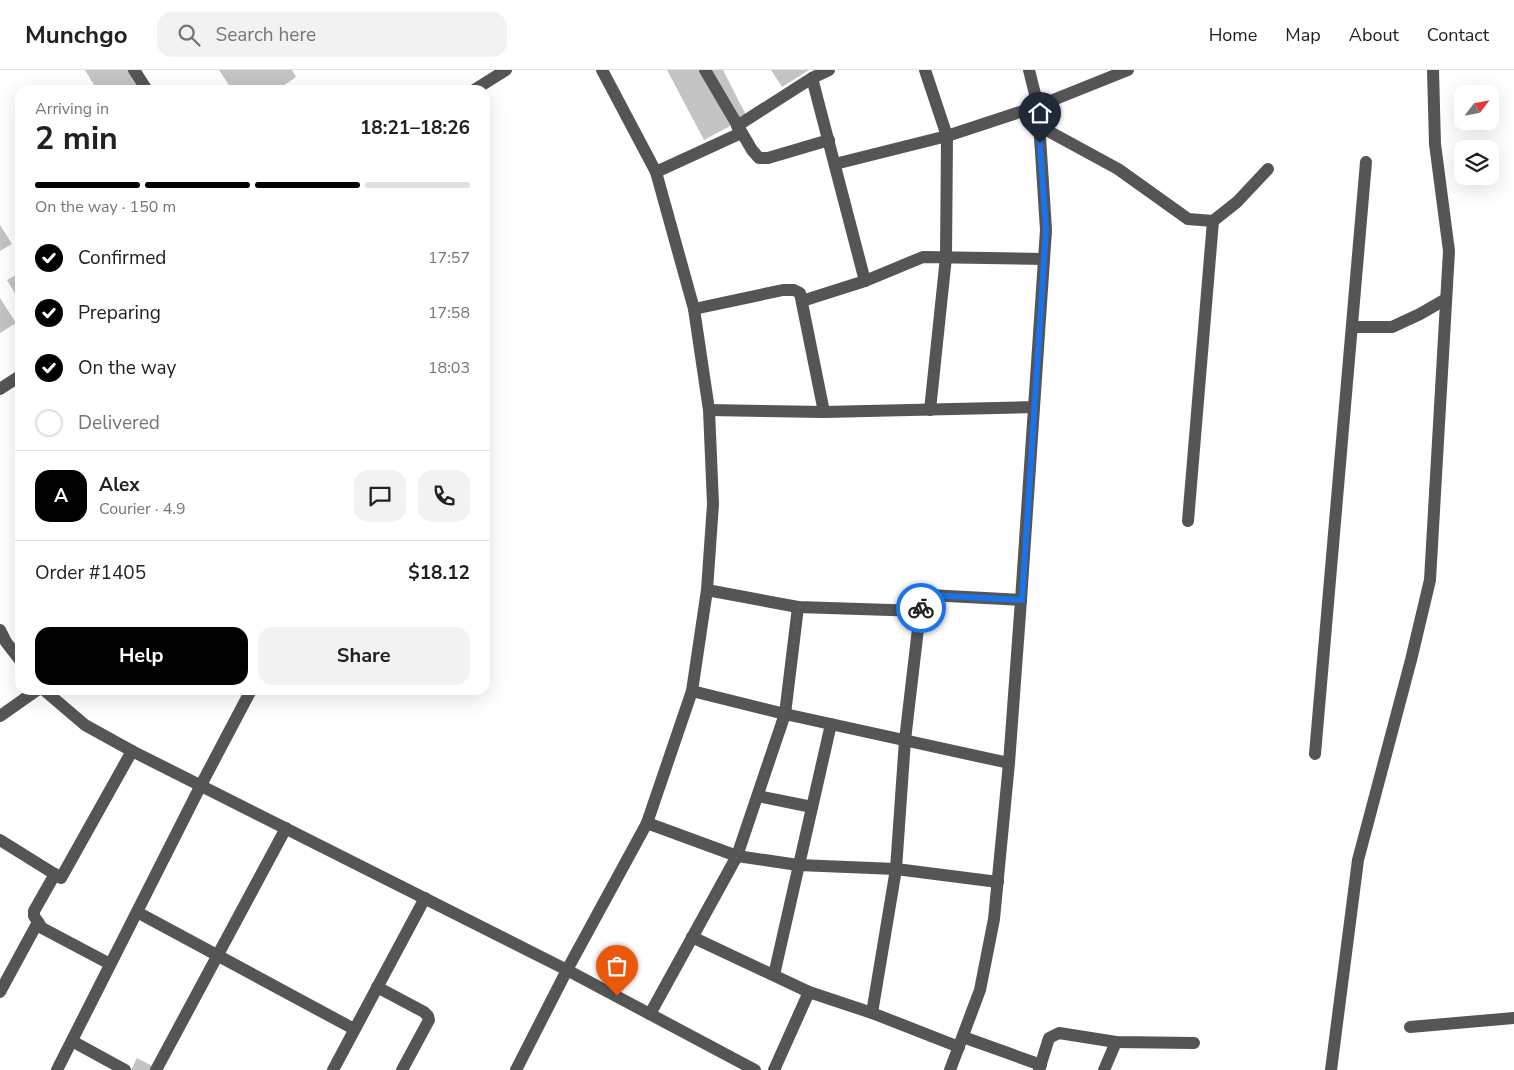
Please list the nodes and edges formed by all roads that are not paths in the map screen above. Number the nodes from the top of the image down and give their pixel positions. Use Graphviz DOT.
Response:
graph roads {
  1 [pos="134,70"];
  2 [pos="506,70"];
  3 [pos="602,70"];
  4 [pos="705,70"];
  5 [pos="829,70"];
  6 [pos="925,70"];
  7 [pos="1029,70"];
  8 [pos="1128,70"];
  9 [pos="1433,70"];
  10 [pos="812,78"];
  11 [pos="144,85"];
  12 [pos="482,85"];
  13 [pos="1038,106"];
  14 [pos="1039,126"];
  15 [pos="739,129"];
  16 [pos="947,136"];
  17 [pos="829,140"];
  18 [pos="1366,162"];
  19 [pos="835,164"];
  20 [pos="1268,169"];
  21 [pos="656,172"];
  22 [pos="1213,221"];
  23 [pos="946,257"];
  24 [pos="1044,259"];
  25 [pos="865,280"];
  26 [pos="1446,299"];
  27 [pos="802,301"];
  28 [pos="694,310"];
  29 [pos="1352,327"];
  30 [pos="15,379"];
  31 [pos="0,389"];
  32 [pos="1034,407"];
  33 [pos="709,410"];
  34 [pos="930,410"];
  35 [pos="824,412"];
  36 [pos="1188,522"];
  37 [pos="707,590"];
  38 [pos="1022,600"];
  39 [pos="798,607"];
  40 [pos="921,611"];
  41 [pos="0,630"];
  42 [pos="15,654"];
  43 [pos="692,691"];
  44 [pos="30,695"];
  45 [pos="50,695"];
  46 [pos="248,695"];
  47 [pos="784,714"];
  48 [pos="0,716"];
  49 [pos="831,724"];
  50 [pos="905,740"];
  51 [pos="132,751"];
  52 [pos="1315,754"];
  53 [pos="1009,763"];
  54 [pos="200,785"];
  55 [pos="758,796"];
  56 [pos="812,807"];
  57 [pos="647,823"];
  58 [pos="286,828"];
  59 [pos="0,840"];
  60 [pos="737,856"];
  61 [pos="798,865"];
  62 [pos="896,869"];
  63 [pos="55,874"];
  64 [pos="998,882"];
  65 [pos="425,898"];
  66 [pos="137,912"];
  67 [pos="38,922"];
  68 [pos="692,937"];
  69 [pos="218,955"];
  70 [pos="110,964"];
  71 [pos="567,970"];
  72 [pos="774,975"];
  73 [pos="377,987"];
  74 [pos="0,992"];
  75 [pos="809,992"];
  76 [pos="872,1013"];
  77 [pos="650,1014"];
  78 [pos="1514,1018"];
  79 [pos="1410,1026"];
  80 [pos="354,1029"];
  81 [pos="72,1041"];
  82 [pos="961,1042"];
  83 [pos="1116,1042"];
  84 [pos="1194,1043"];
  85 [pos="1040,1068"];
  86 [pos="57,1070"];
  87 [pos="125,1070"];
  88 [pos="156,1070"];
  89 [pos="333,1070"];
  90 [pos="402,1070"];
  91 [pos="516,1070"];
  92 [pos="755,1070"];
  93 [pos="774,1070"];
  94 [pos="950,1070"];
  95 [pos="1104,1070"];
  96 [pos="1331,1070"];
  1 -- 11 [label="street"];
  2 -- 12 [label="street"];
  3 -- 21 [label="street"];
  4 -- 15 [label="street"];
  5 -- 10 [label="street"];
  6 -- 16 [label="street"];
  7 -- 13 [label="street"];
  8 -- 13 [label="street"];
  9 -- 26 [label="street"];
  10 -- 15 [label="street"];
  10 -- 17 [label="street"];
  13 -- 14 [label="street"];
  13 -- 16 [label="street"];
  14 -- 22 [label="street"];
  14 -- 24 [label="street"];
  15 -- 17 [label="street"];
  15 -- 21 [label="street"];
  16 -- 19 [label="street"];
  16 -- 23 [label="street"];
  17 -- 19 [label="street"];
  18 -- 29 [label="street"];
  19 -- 25 [label="street"];
  20 -- 22 [label="street"];
  21 -- 28 [label="street"];
  22 -- 36 [label="street"];
  23 -- 24 [label="street"];
  23 -- 25 [label="street"];
  23 -- 34 [label="street"];
  24 -- 32 [label="street"];
  25 -- 27 [label="street"];
  26 -- 29 [label="street"];
  26 -- 96 [label="street"];
  27 -- 28 [label="street"];
  27 -- 35 [label="street"];
  28 -- 33 [label="street"];
  29 -- 52 [label="street"];
  30 -- 31 [label="street"];
  32 -- 34 [label="street"];
  32 -- 38 [label="street"];
  33 -- 35 [label="street"];
  33 -- 37 [label="street"];
  34 -- 35 [label="street"];
  37 -- 39 [label="street"];
  37 -- 43 [label="street"];
  38 -- 40 [label="street"];
  38 -- 53 [label="street"];
  39 -- 40 [label="street"];
  39 -- 47 [label="street"];
  40 -- 50 [label="street"];
  41 -- 42 [label="street"];
  43 -- 47 [label="street"];
  43 -- 57 [label="street"];
  44 -- 48 [label="street"];
  45 -- 51 [label="street"];
  46 -- 54 [label="street"];
  47 -- 49 [label="street"];
  47 -- 55 [label="street"];
  49 -- 50 [label="street"];
  49 -- 56 [label="street"];
  50 -- 53 [label="street"];
  50 -- 62 [label="street"];
  51 -- 54 [label="street"];
  51 -- 63 [label="street"];
  53 -- 64 [label="street"];
  54 -- 58 [label="street"];
  54 -- 66 [label="street"];
  55 -- 56 [label="street"];
  55 -- 60 [label="street"];
  56 -- 61 [label="street"];
  57 -- 60 [label="street"];
  57 -- 71 [label="street"];
  58 -- 65 [label="street"];
  58 -- 69 [label="street"];
  59 -- 63 [label="street"];
  60 -- 61 [label="street"];
  60 -- 68 [label="street"];
  61 -- 62 [label="street"];
  61 -- 72 [label="street"];
  62 -- 64 [label="street"];
  62 -- 76 [label="street"];
  63 -- 67 [label="street"];
  64 -- 82 [label="street"];
  65 -- 71 [label="street"];
  65 -- 73 [label="street"];
  66 -- 69 [label="street"];
  66 -- 70 [label="street"];
  67 -- 70 [label="street"];
  67 -- 74 [label="street"];
  68 -- 72 [label="street"];
  68 -- 77 [label="street"];
  69 -- 80 [label="street"];
  69 -- 88 [label="street"];
  70 -- 81 [label="street"];
  71 -- 77 [label="street"];
  71 -- 91 [label="street"];
  72 -- 75 [label="street"];
  73 -- 80 [label="street"];
  73 -- 90 [label="street"];
  75 -- 76 [label="street"];
  75 -- 93 [label="street"];
  76 -- 82 [label="street"];
  77 -- 92 [label="street"];
  78 -- 79 [label="street"];
  80 -- 89 [label="street"];
  81 -- 86 [label="street"];
  81 -- 87 [label="street"];
  82 -- 85 [label="street"];
  82 -- 94 [label="street"];
  83 -- 84 [label="street"];
  83 -- 85 [label="street"];
  83 -- 95 [label="street"];
}
